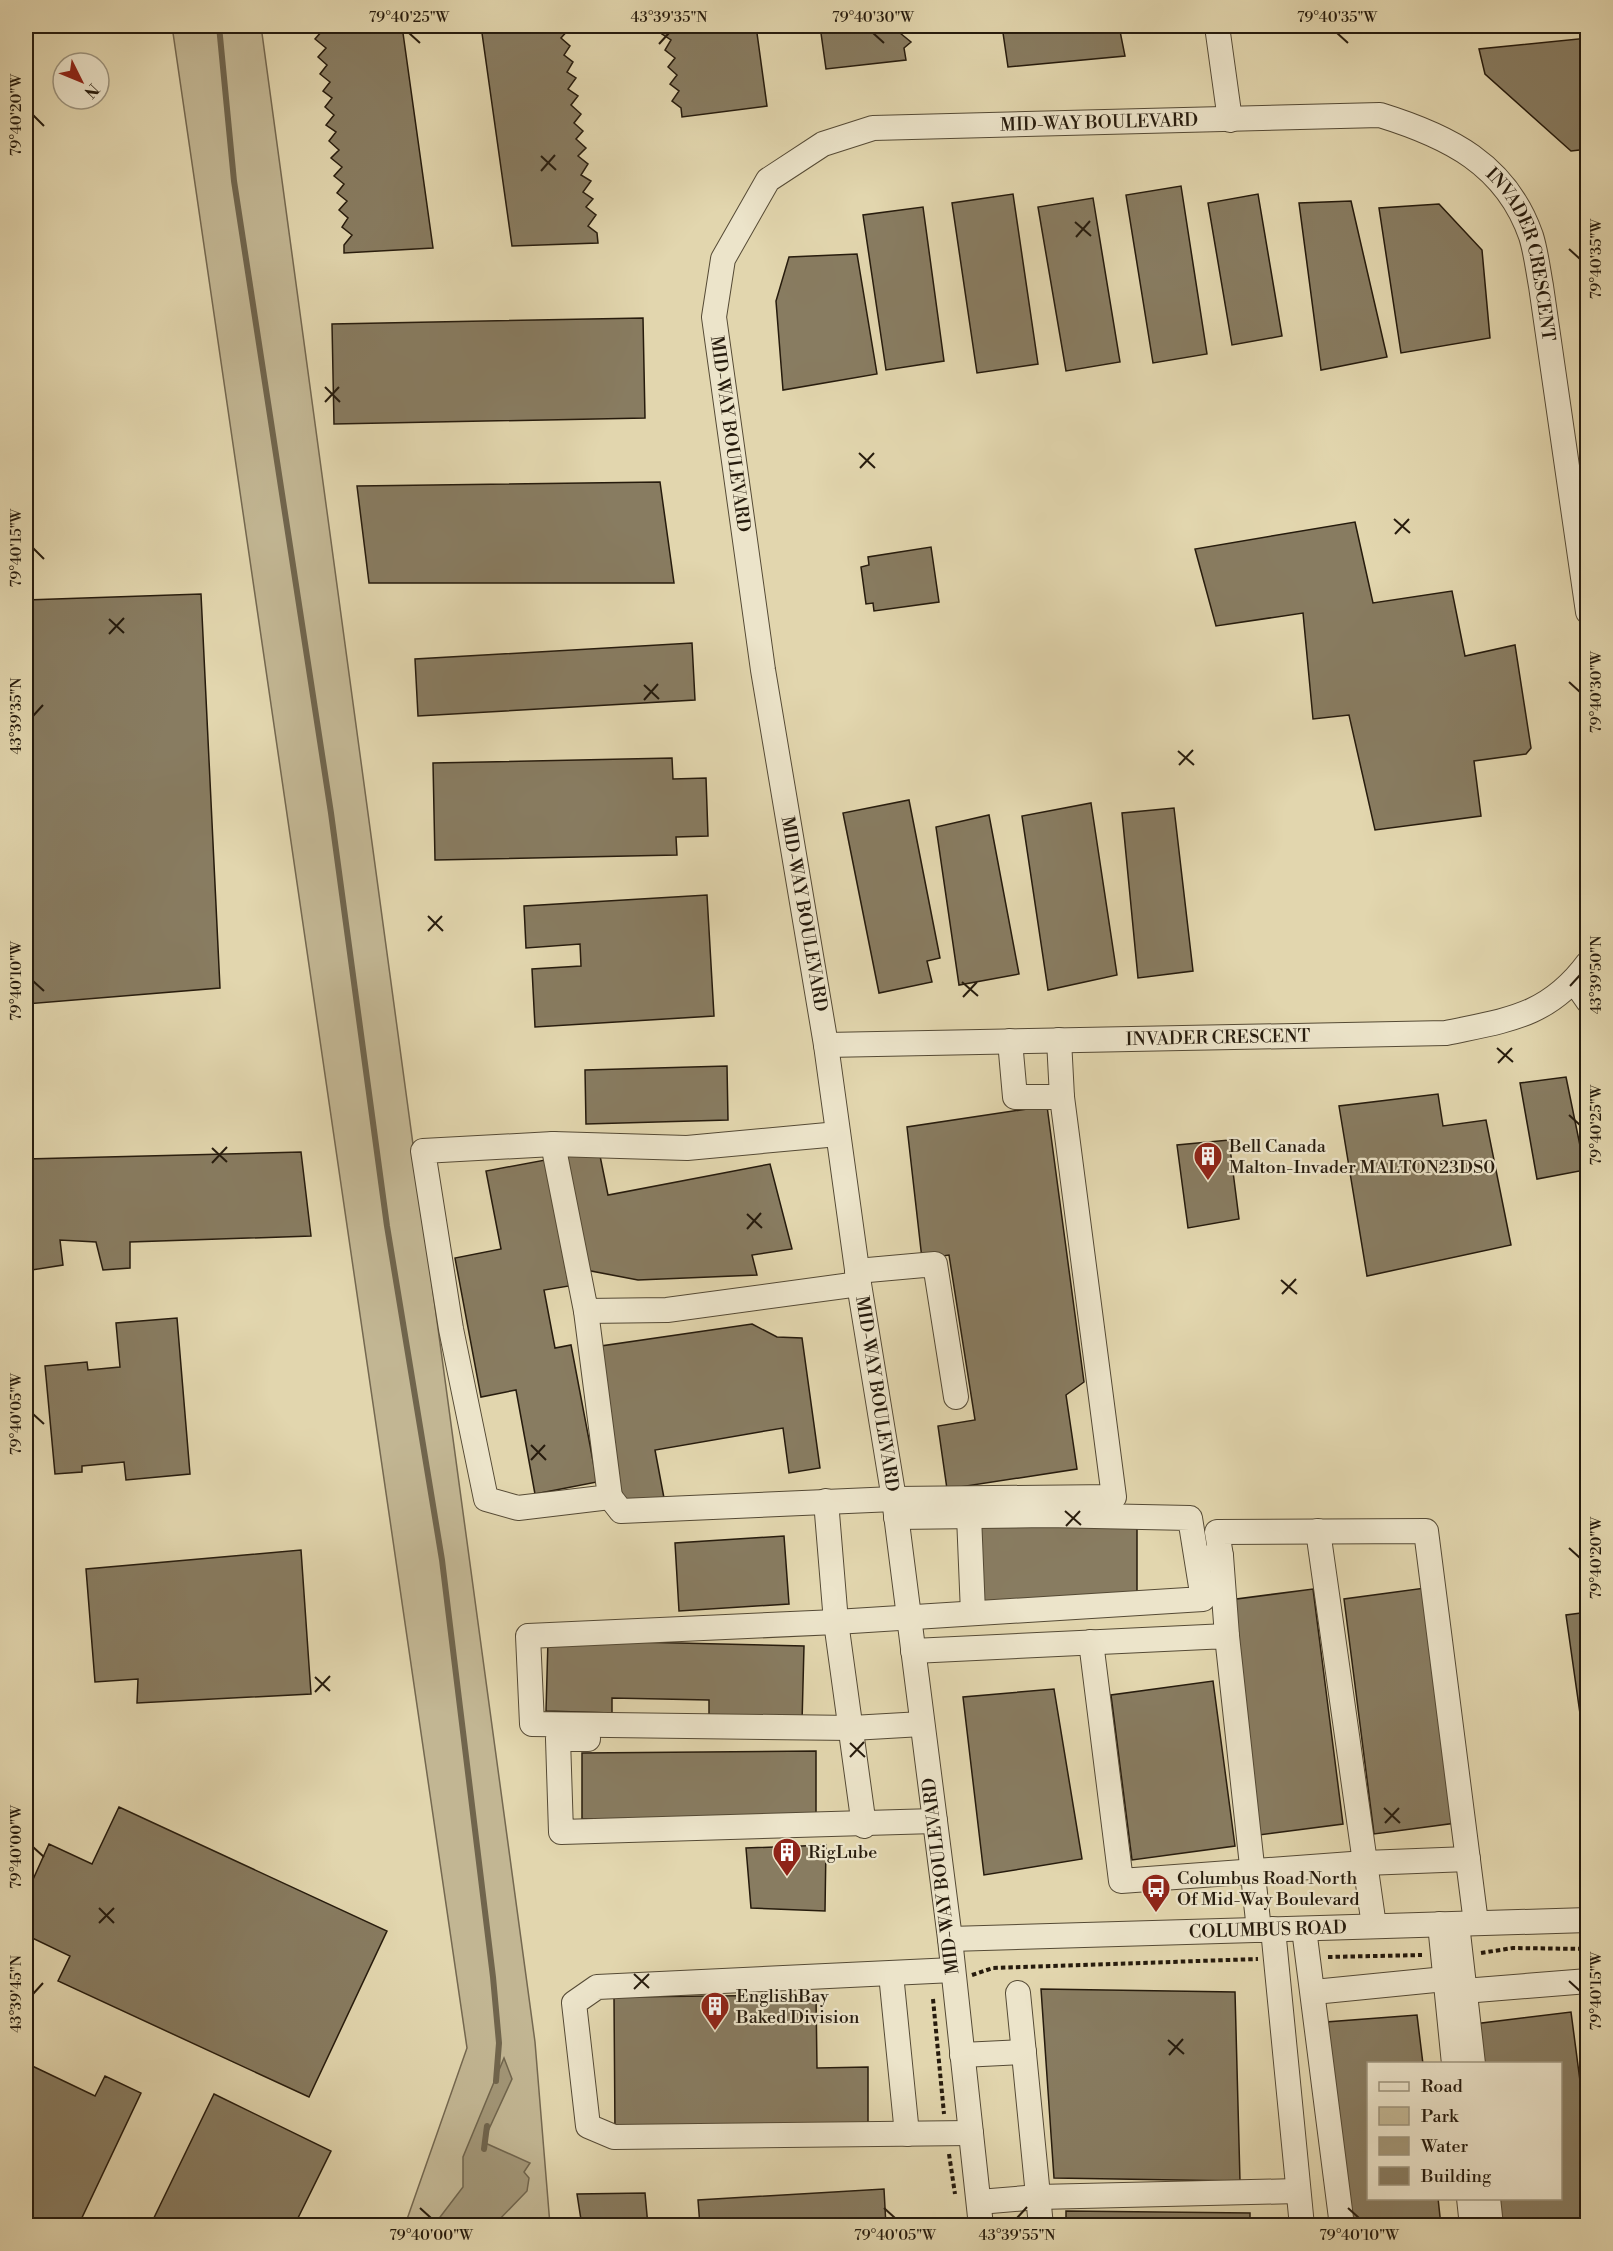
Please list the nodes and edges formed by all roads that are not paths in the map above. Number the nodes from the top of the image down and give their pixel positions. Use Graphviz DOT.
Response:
graph roads {
  1 [pos="1217,26"];
  2 [pos="1230,120"];
  3 [pos="1587,612"];
  4 [pos="1583,981"];
  5 [pos="1059,1040"];
  6 [pos="1010,1041"];
  7 [pos="826,1045"];
  8 [pos="1062,1097"];
  9 [pos="838,1134"];
  10 [pos="553,1144"];
  11 [pos="858,1277"];
  12 [pos="586,1311"];
  13 [pos="956,1397"];
  14 [pos="610,1497"];
  15 [pos="826,1501"];
  16 [pos="895,1508"];
  17 [pos="969,1516"];
  18 [pos="1318,1531"];
  19 [pos="1221,1556"];
  20 [pos="1197,1560"];
  21 [pos="1203,1599"];
  22 [pos="973,1613"];
  23 [pos="909,1617"];
  24 [pos="836,1622"];
  25 [pos="1217,1636"];
  26 [pos="1091,1642"];
  27 [pos="913,1651"];
  28 [pos="922,1724"];
  29 [pos="853,1732"];
  30 [pos="935,1821"];
  31 [pos="864,1826"];
  32 [pos="1468,1859"];
  33 [pos="1365,1863"];
  34 [pos="1252,1872"];
  35 [pos="1587,1920"];
  36 [pos="1458,1924"];
  37 [pos="1374,1926"];
  38 [pos="1304,1929"];
  39 [pos="1266,1930"];
  40 [pos="950,1939"];
  41 [pos="953,1970"];
  42 [pos="891,1974"];
  43 [pos="1587,1981"];
  44 [pos="1455,1985"];
  45 [pos="1314,1992"];
  46 [pos="1018,1993"];
  47 [pos="1024,2052"];
  48 [pos="962,2055"];
  49 [pos="1454,2062"];
  50 [pos="1473,2062"];
  51 [pos="971,2133"];
  52 [pos="907,2134"];
  53 [pos="1298,2191"];
  54 [pos="1038,2197"];
  55 [pos="1469,2200"];
  56 [pos="1488,2200"];
  57 [pos="980,2214"];
  58 [pos="1041,2226"];
  59 [pos="1302,2226"];
  60 [pos="1342,2226"];
  61 [pos="1472,2226"];
  62 [pos="1491,2226"];
  1 -- 2 [label="street"];
  2 -- 3 [label="street, INVADER CRESCENT"];
  2 -- 7 [label="street, MID-WAY BOULEVARD"];
  4 -- 5 [label="street, INVADER CRESCENT"];
  5 -- 6 [label="street, INVADER CRESCENT"];
  5 -- 8 [label="street"];
  6 -- 7 [label="street, INVADER CRESCENT"];
  6 -- 8 [label="street"];
  7 -- 9 [label="street, MID-WAY BOULEVARD"];
  8 -- 16 [label="street"];
  9 -- 10 [label="street"];
  9 -- 11 [label="street, MID-WAY BOULEVARD"];
  10 -- 12 [label="street"];
  10 -- 14 [label="street"];
  11 -- 12 [label="street"];
  11 -- 13 [label="street"];
  11 -- 16 [label="street, MID-WAY BOULEVARD"];
  12 -- 14 [label="street"];
  14 -- 15 [label="street"];
  15 -- 16 [label="street"];
  15 -- 24 [label="street"];
  16 -- 17 [label="street"];
  16 -- 23 [label="street, MID-WAY BOULEVARD"];
  17 -- 20 [label="street"];
  17 -- 22 [label="street"];
  18 -- 19 [label="street"];
  18 -- 32 [label="street"];
  18 -- 33 [label="street"];
  19 -- 20 [label="street"];
  19 -- 25 [label="street"];
  20 -- 21 [label="street"];
  21 -- 22 [label="street"];
  21 -- 25 [label="street"];
  22 -- 23 [label="street"];
  23 -- 24 [label="street"];
  23 -- 27 [label="street, MID-WAY BOULEVARD"];
  24 -- 29 [label="street"];
  24 -- 29 [label="street"];
  25 -- 26 [label="street"];
  25 -- 34 [label="street"];
  26 -- 27 [label="street"];
  26 -- 34 [label="street"];
  27 -- 28 [label="street, MID-WAY BOULEVARD"];
  28 -- 29 [label="street"];
  28 -- 30 [label="street, MID-WAY BOULEVARD"];
  29 -- 31 [label="street"];
  29 -- 31 [label="street"];
  30 -- 31 [label="street"];
  30 -- 40 [label="street, MID-WAY BOULEVARD"];
  32 -- 33 [label="street"];
  32 -- 36 [label="street"];
  33 -- 34 [label="street"];
  33 -- 37 [label="street"];
  34 -- 39 [label="street"];
  35 -- 36 [label="street, COLUMBUS ROAD"];
  36 -- 37 [label="street, COLUMBUS ROAD"];
  36 -- 44 [label="street"];
  37 -- 38 [label="street, COLUMBUS ROAD"];
  38 -- 39 [label="street, COLUMBUS ROAD"];
  38 -- 45 [label="street"];
  39 -- 40 [label="street, COLUMBUS ROAD"];
  39 -- 53 [label="street"];
  40 -- 41 [label="street, MID-WAY BOULEVARD"];
  41 -- 42 [label="street"];
  41 -- 48 [label="street, MID-WAY BOULEVARD"];
  42 -- 52 [label="street"];
  42 -- 52 [label="street"];
  43 -- 44 [label="street"];
  44 -- 45 [label="street"];
  44 -- 49 [label="street"];
  44 -- 50 [label="street"];
  45 -- 60 [label="street"];
  46 -- 47 [label="street"];
  47 -- 48 [label="street"];
  47 -- 54 [label="street"];
  48 -- 51 [label="street, MID-WAY BOULEVARD"];
  51 -- 52 [label="street"];
  51 -- 57 [label="street, MID-WAY BOULEVARD"];
  53 -- 54 [label="street"];
  53 -- 59 [label="street"];
  54 -- 57 [label="street"];
  54 -- 58 [label="street"];
  55 -- 61 [label="street"];
  56 -- 62 [label="street"];
}
